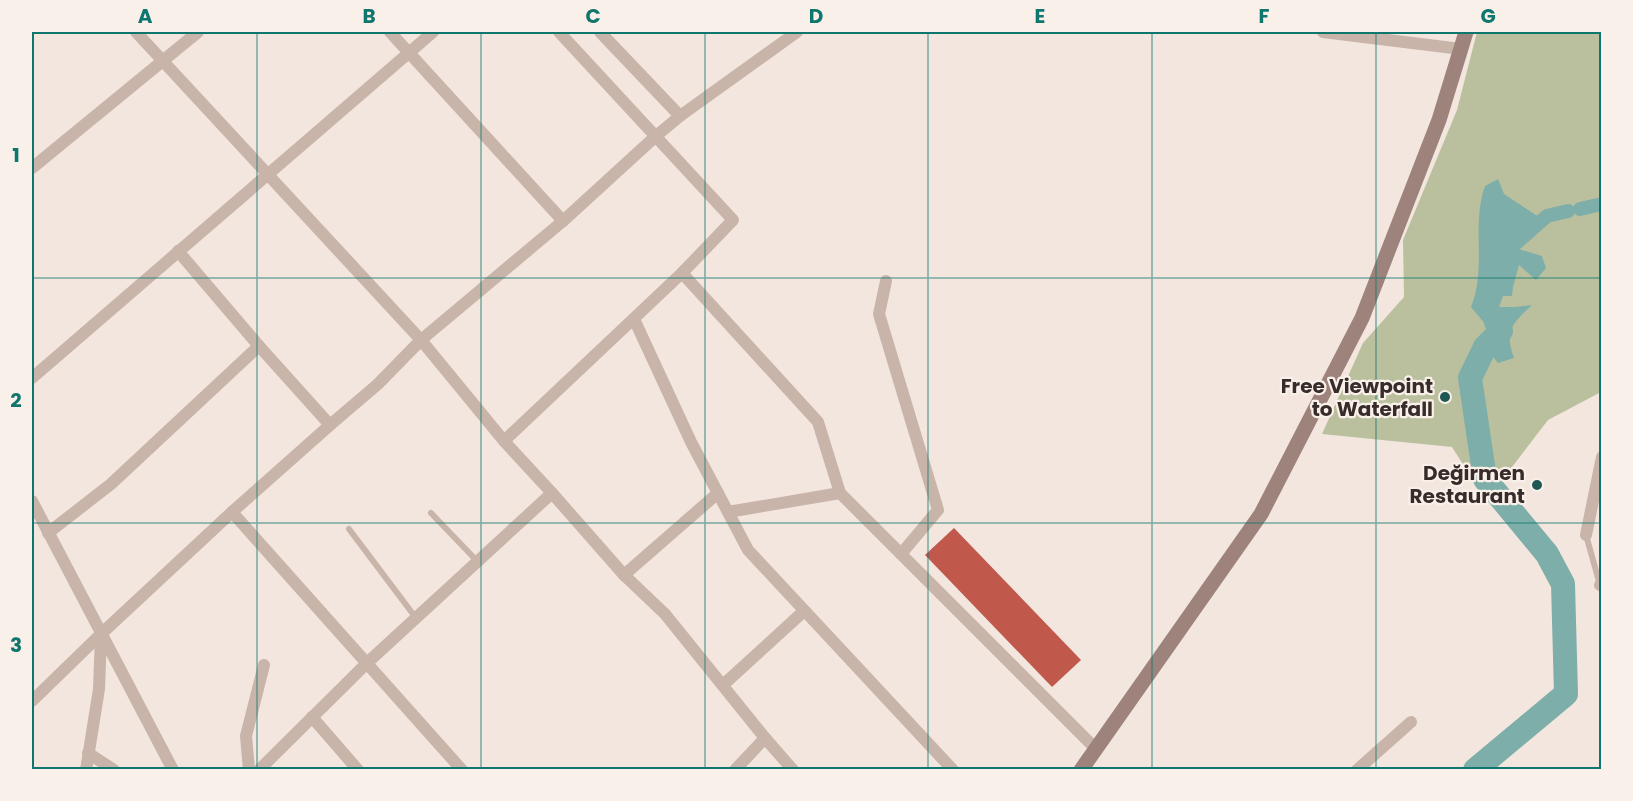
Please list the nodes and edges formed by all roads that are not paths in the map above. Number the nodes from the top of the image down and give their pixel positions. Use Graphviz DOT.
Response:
graph roads {
  1 [pos="136,32"];
  2 [pos="198,32"];
  3 [pos="390,32"];
  4 [pos="433,32"];
  5 [pos="559,32"];
  6 [pos="600,32"];
  7 [pos="797,32"];
  8 [pos="1323,32"];
  9 [pos="1466,32"];
  10 [pos="1461,49"];
  11 [pos="409,51"];
  12 [pos="162,60"];
  13 [pos="680,116"];
  14 [pos="656,136"];
  15 [pos="32,168"];
  16 [pos="267,174"];
  17 [pos="563,221"];
  18 [pos="178,251"];
  19 [pos="682,273"];
  20 [pos="886,280"];
  21 [pos="634,319"];
  22 [pos="422,340"];
  23 [pos="259,346"];
  24 [pos="32,378"];
  25 [pos="330,425"];
  26 [pos="504,441"];
  27 [pos="1602,457"];
  28 [pos="552,493"];
  29 [pos="718,493"];
  30 [pos="840,493"];
  31 [pos="32,501"];
  32 [pos="232,512"];
  33 [pos="728,512"];
  34 [pos="431,513"];
  35 [pos="349,529"];
  36 [pos="48,533"];
  37 [pos="1586,535"];
  38 [pos="901,554"];
  39 [pos="478,562"];
  40 [pos="624,575"];
  41 [pos="1601,586"];
  42 [pos="804,610"];
  43 [pos="416,618"];
  44 [pos="101,634"];
  45 [pos="367,663"];
  46 [pos="264,665"];
  47 [pos="723,685"];
  48 [pos="32,701"];
  49 [pos="312,717"];
  50 [pos="1411,722"];
  51 [pos="765,738"];
  52 [pos="1096,749"];
  53 [pos="88,753"];
  54 [pos="86,770"];
  55 [pos="114,770"];
  56 [pos="173,770"];
  57 [pos="249,770"];
  58 [pos="259,770"];
  59 [pos="358,770"];
  60 [pos="462,770"];
  61 [pos="735,770"];
  62 [pos="793,770"];
  63 [pos="953,770"];
  64 [pos="1081,770"];
  65 [pos="1357,770"];
  1 -- 12 [label="street"];
  2 -- 12 [label="street"];
  3 -- 11 [label="street"];
  4 -- 11 [label="street"];
  5 -- 14 [label="street"];
  6 -- 13 [label="street"];
  7 -- 13 [label="street"];
  8 -- 10 [label="street"];
  9 -- 10 [label="street"];
  10 -- 52 [label="street"];
  11 -- 16 [label="street"];
  11 -- 17 [label="street"];
  12 -- 15 [label="street"];
  12 -- 16 [label="street"];
  13 -- 14 [label="street"];
  14 -- 17 [label="street"];
  14 -- 19 [label="street"];
  16 -- 18 [label="street"];
  16 -- 22 [label="street"];
  17 -- 22 [label="street"];
  18 -- 23 [label="street"];
  18 -- 24 [label="street"];
  19 -- 21 [label="street"];
  19 -- 30 [label="street"];
  20 -- 38 [label="street"];
  21 -- 26 [label="street"];
  21 -- 29 [label="street"];
  22 -- 25 [label="street"];
  22 -- 26 [label="street"];
  23 -- 25 [label="street"];
  23 -- 36 [label="street"];
  25 -- 32 [label="street"];
  26 -- 28 [label="street"];
  27 -- 37 [label="street"];
  28 -- 39 [label="street"];
  28 -- 40 [label="street"];
  29 -- 33 [label="street"];
  29 -- 40 [label="street"];
  30 -- 33 [label="street"];
  30 -- 38 [label="street"];
  31 -- 36 [label="street"];
  32 -- 44 [label="street"];
  32 -- 45 [label="street"];
  33 -- 42 [label="street"];
  34 -- 39 [label="lane"];
  35 -- 43 [label="lane"];
  36 -- 44 [label="street"];
  37 -- 41 [label="lane"];
  38 -- 52 [label="street"];
  39 -- 43 [label="street"];
  40 -- 47 [label="street"];
  42 -- 47 [label="street"];
  42 -- 63 [label="street"];
  43 -- 45 [label="street"];
  44 -- 48 [label="street"];
  44 -- 53 [label="street"];
  44 -- 56 [label="street"];
  45 -- 49 [label="street"];
  45 -- 60 [label="street"];
  46 -- 57 [label="street"];
  47 -- 51 [label="street"];
  49 -- 58 [label="street"];
  49 -- 59 [label="street"];
  50 -- 65 [label="street"];
  51 -- 61 [label="street"];
  51 -- 62 [label="street"];
  52 -- 64 [label="street"];
  53 -- 54 [label="street"];
  53 -- 55 [label="street"];
}
